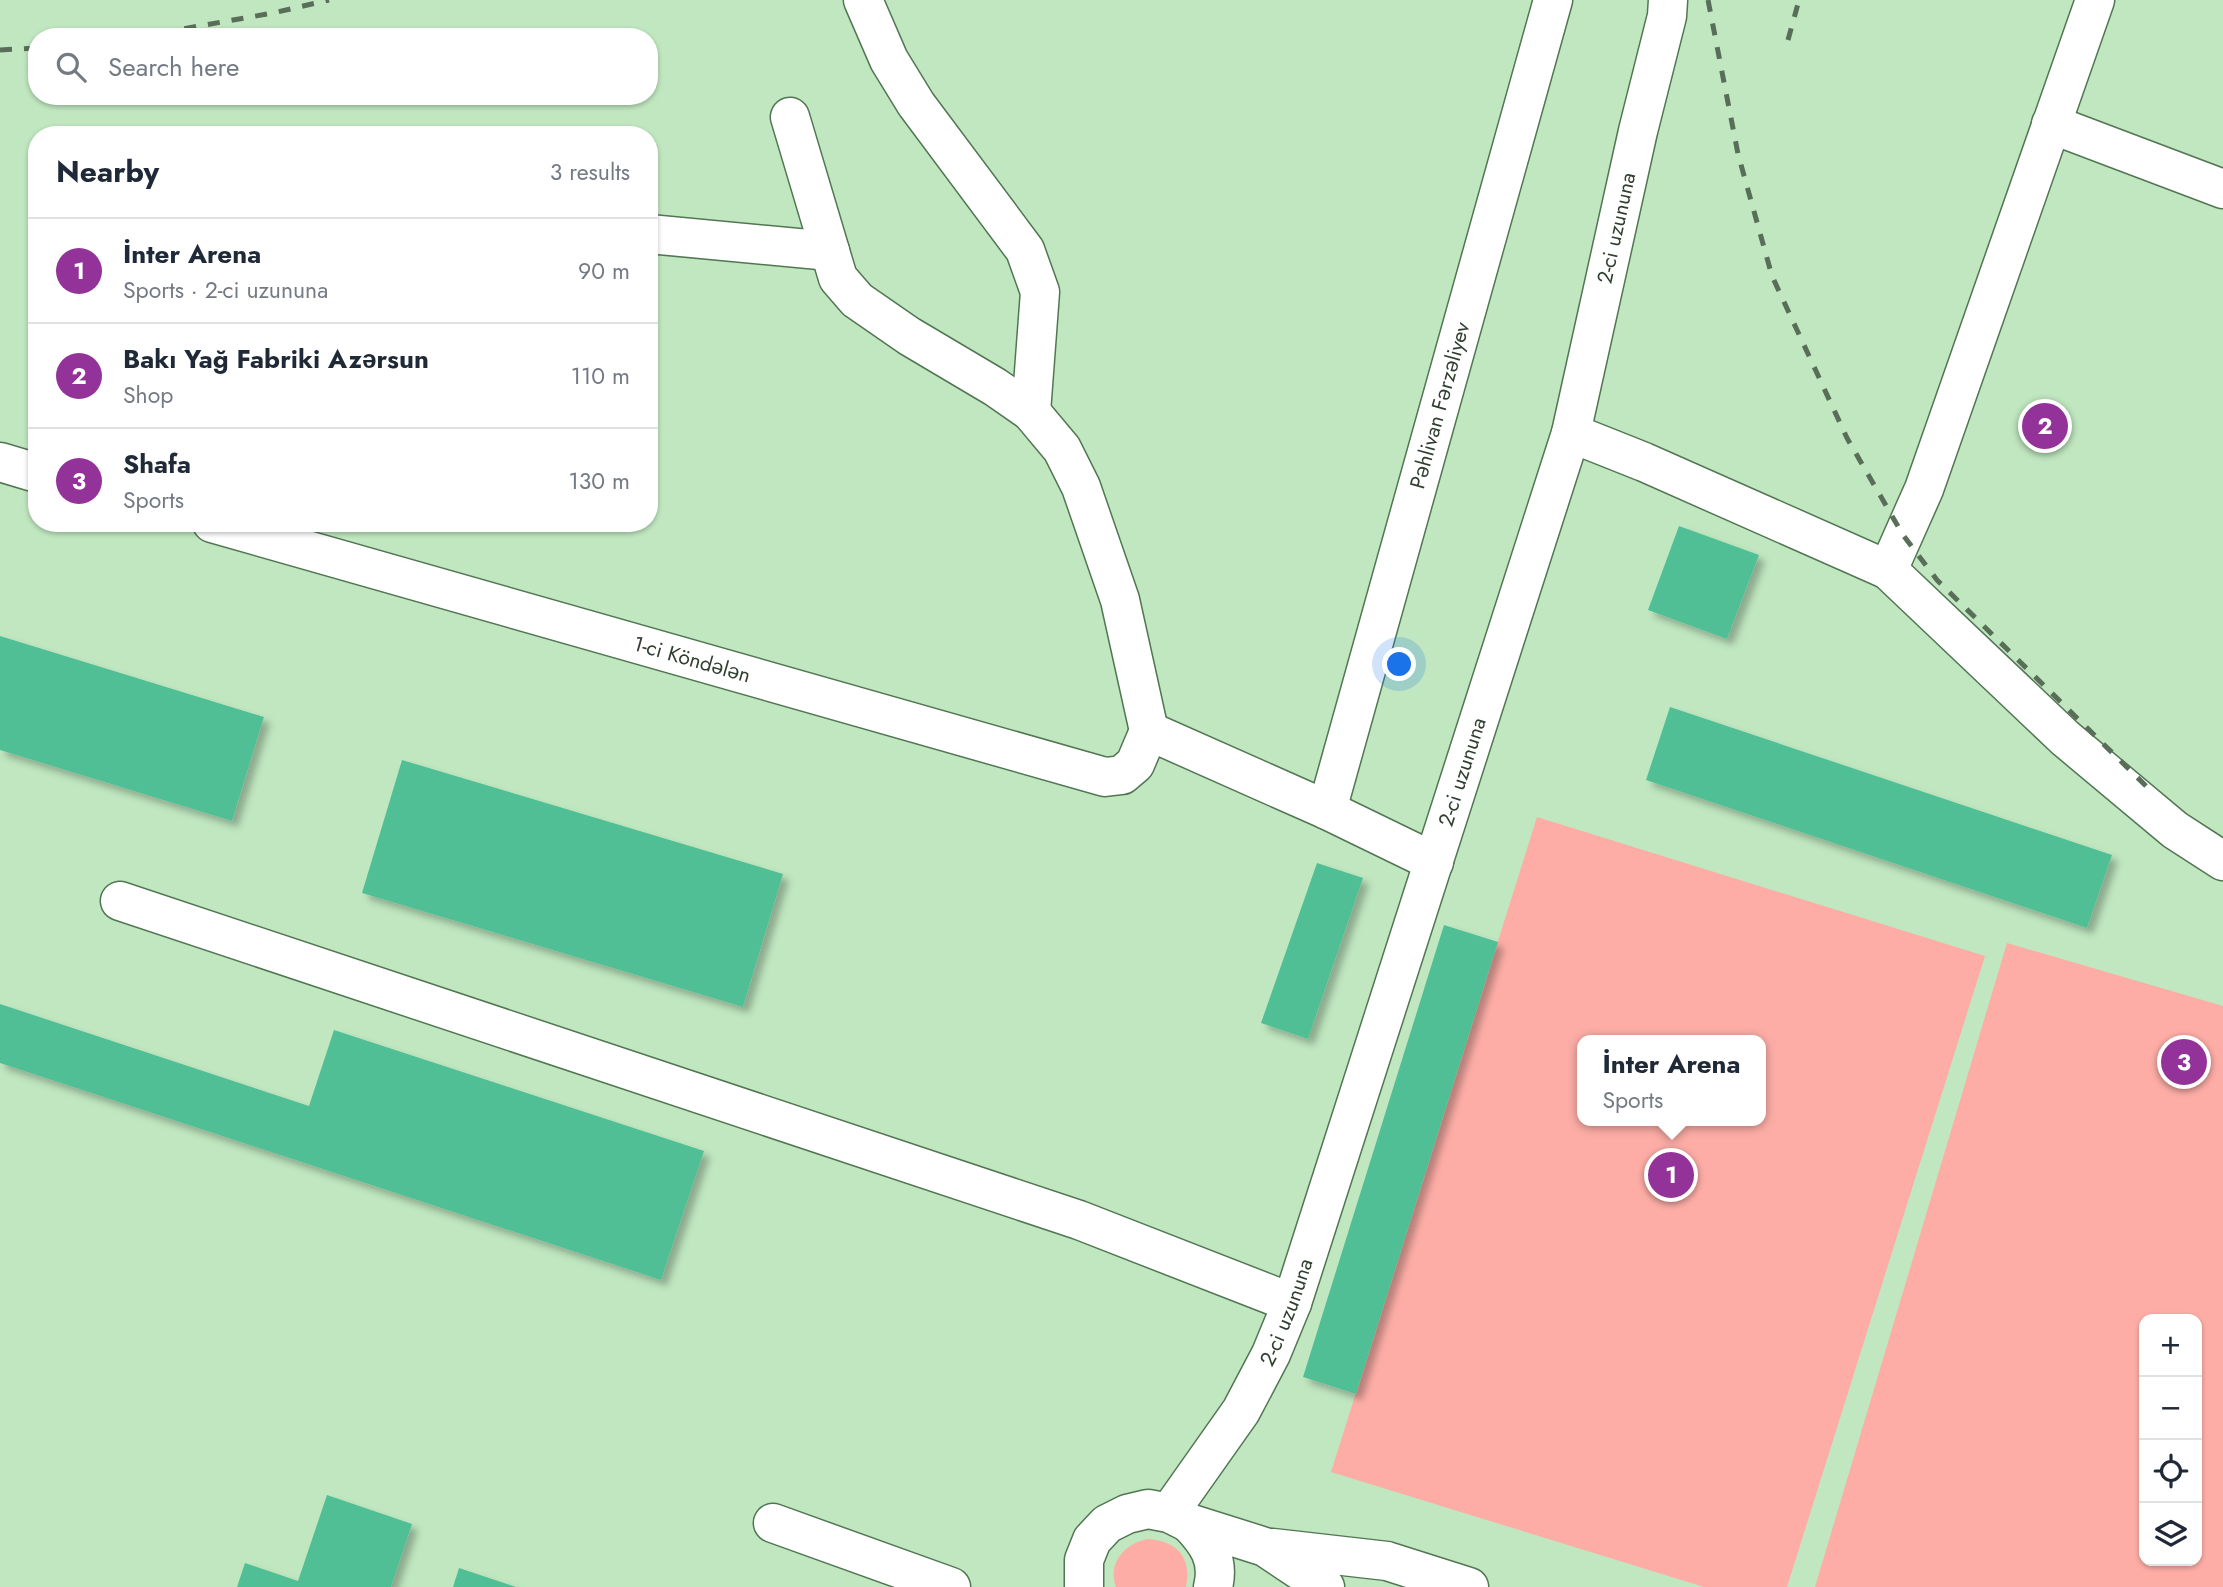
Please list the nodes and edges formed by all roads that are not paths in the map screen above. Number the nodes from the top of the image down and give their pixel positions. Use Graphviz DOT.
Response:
graph roads {
  1 [pos="863,0"];
  2 [pos="1553,0"];
  3 [pos="1668,0"];
  4 [pos="2095,0"];
  5 [pos="790,117"];
  6 [pos="2052,124"];
  7 [pos="2223,189"];
  8 [pos="658,235"];
  9 [pos="830,251"];
  10 [pos="1031,412"];
  11 [pos="1571,433"];
  12 [pos="0,462"];
  13 [pos="28,470"];
  14 [pos="244,532"];
  15 [pos="1888,570"];
  16 [pos="1149,731"];
  17 [pos="1326,810"];
  18 [pos="2223,860"];
  19 [pos="1434,862"];
  20 [pos="120,901"];
  21 [pos="1292,1303"];
  22 [pos="1179,1518"];
  23 [pos="773,1523"];
  24 [pos="1265,1547"];
  25 [pos="950,1587"];
  26 [pos="1084,1587"];
  27 [pos="1213,1587"];
  28 [pos="1325,1587"];
  29 [pos="1469,1587"];
  1 -- 10 [label="street"];
  2 -- 17 [label="street, Pəhlivan Fərzəliyev"];
  3 -- 11 [label="street, 2-ci uzununa"];
  4 -- 6 [label="street"];
  5 -- 9 [label="street"];
  6 -- 7 [label="street"];
  6 -- 15 [label="street"];
  8 -- 9 [label="street"];
  9 -- 10 [label="street"];
  10 -- 16 [label="street"];
  11 -- 15 [label="street"];
  11 -- 19 [label="street, 2-ci uzununa"];
  12 -- 13 [label="street"];
  14 -- 16 [label="street, 1-ci Köndələn"];
  15 -- 18 [label="street"];
  16 -- 17 [label="street"];
  17 -- 19 [label="street"];
  19 -- 21 [label="street, 2-ci uzununa"];
  20 -- 21 [label="street"];
  21 -- 22 [label="street, 2-ci uzununa"];
  22 -- 24 [label="street"];
  22 -- 26 [label="street"];
  22 -- 27 [label="street"];
  23 -- 25 [label="street"];
  24 -- 28 [label="street"];
  24 -- 29 [label="street"];
}
